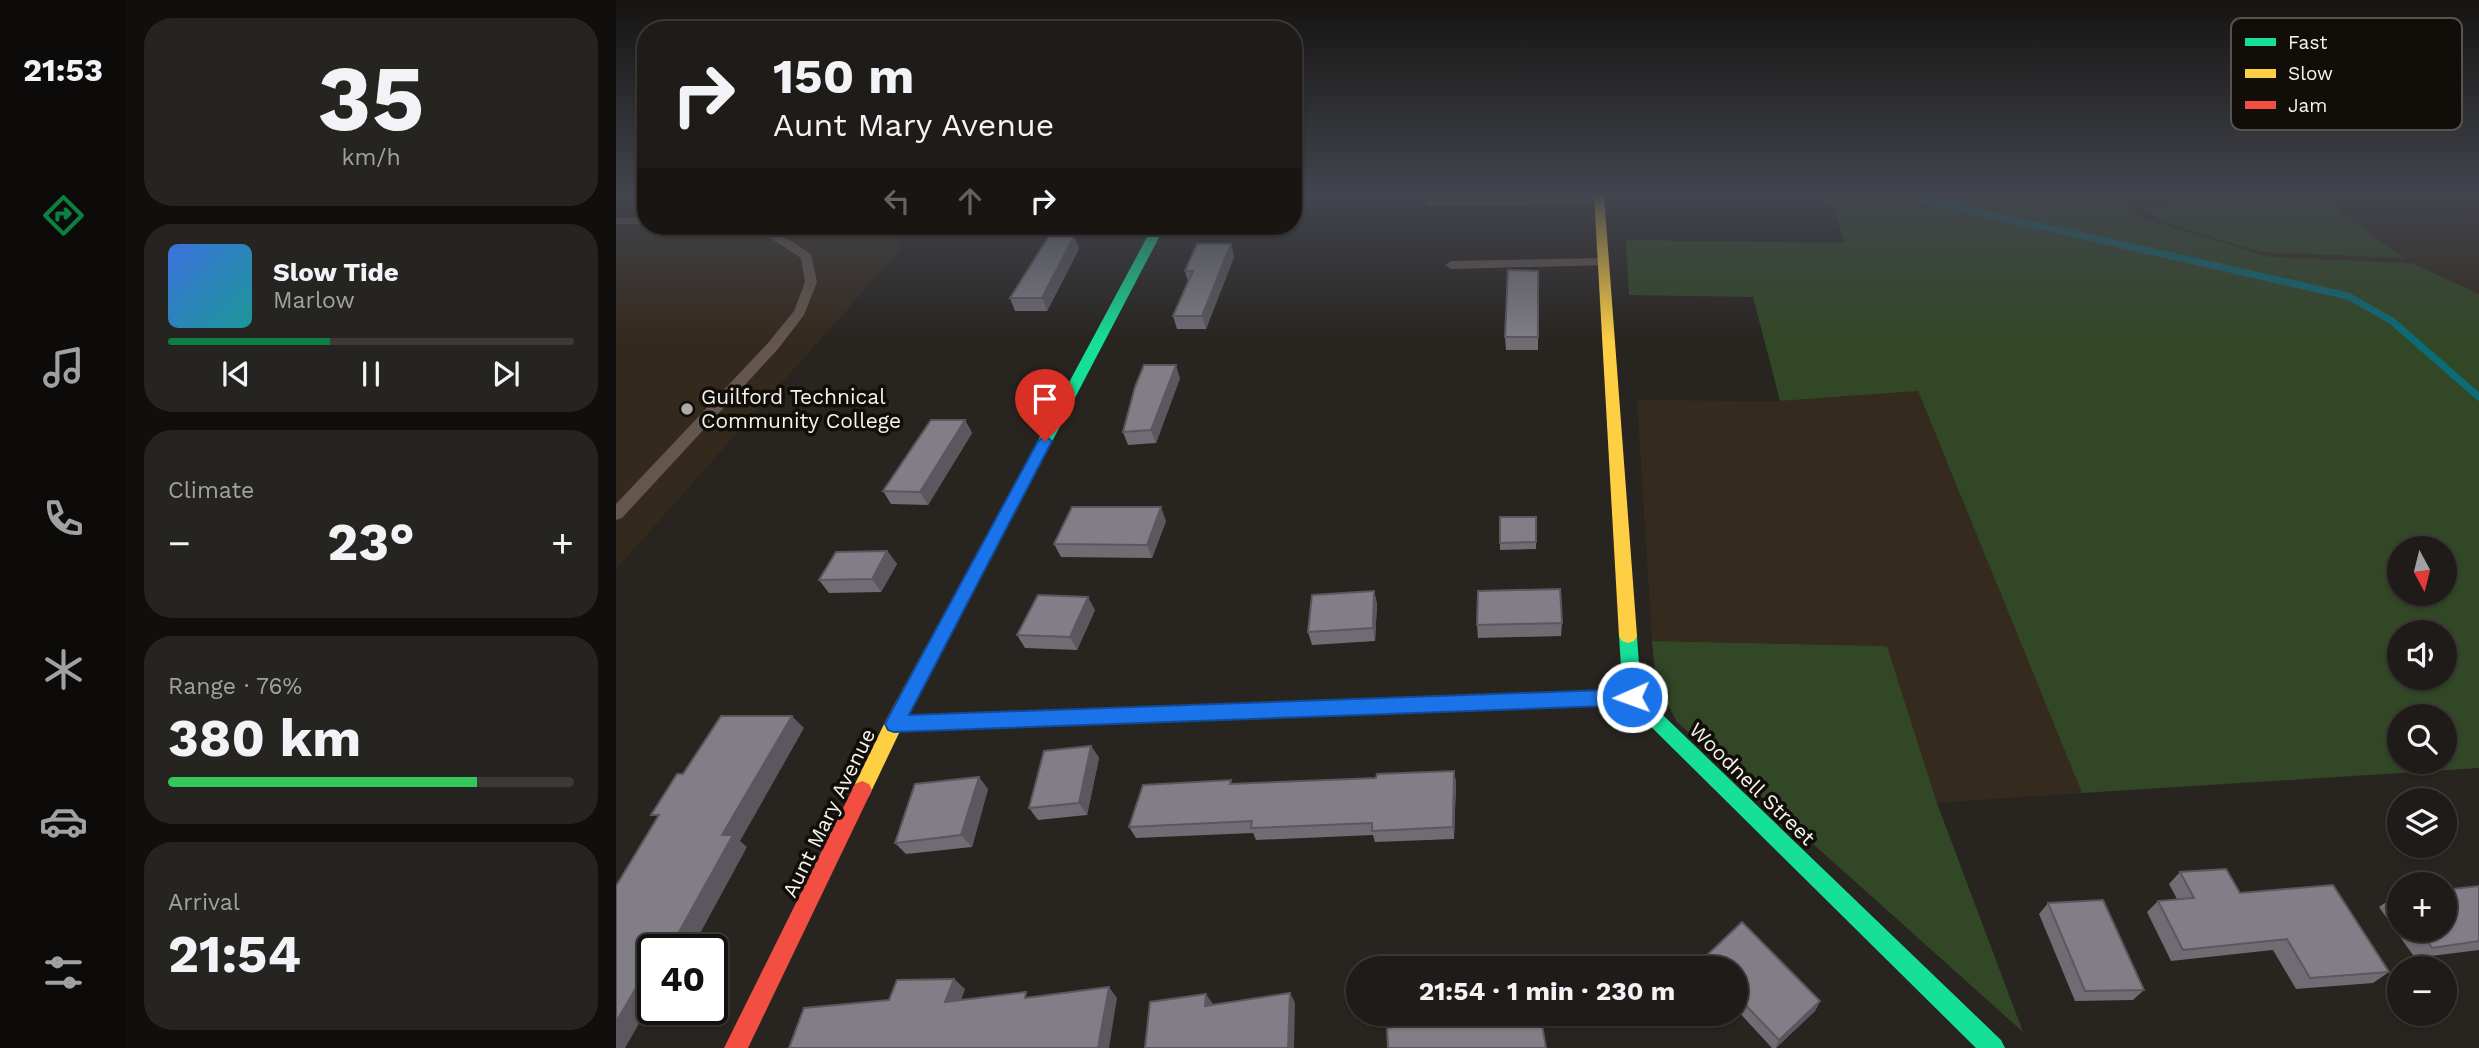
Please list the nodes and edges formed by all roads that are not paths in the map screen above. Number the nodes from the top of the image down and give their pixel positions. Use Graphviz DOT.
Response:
graph roads {
  1 [pos="787,244"];
  2 [pos="1149,244"];
  3 [pos="1602,244"];
  4 [pos="1603,262"];
  5 [pos="1451,265"];
  6 [pos="616,514"];
  7 [pos="1632,697"];
  8 [pos="894,724"];
  9 [pos="736,1048"];
  10 [pos="1993,1048"];
  1 -- 6 [label="lane"];
  2 -- 8 [label="street, Aunt Mary Avenue"];
  3 -- 4 [label="street"];
  4 -- 5 [label="lane"];
  4 -- 7 [label="street"];
  7 -- 8 [label="street"];
  7 -- 10 [label="street, Woodnell Street"];
  8 -- 9 [label="street, Aunt Mary Avenue"];
}
